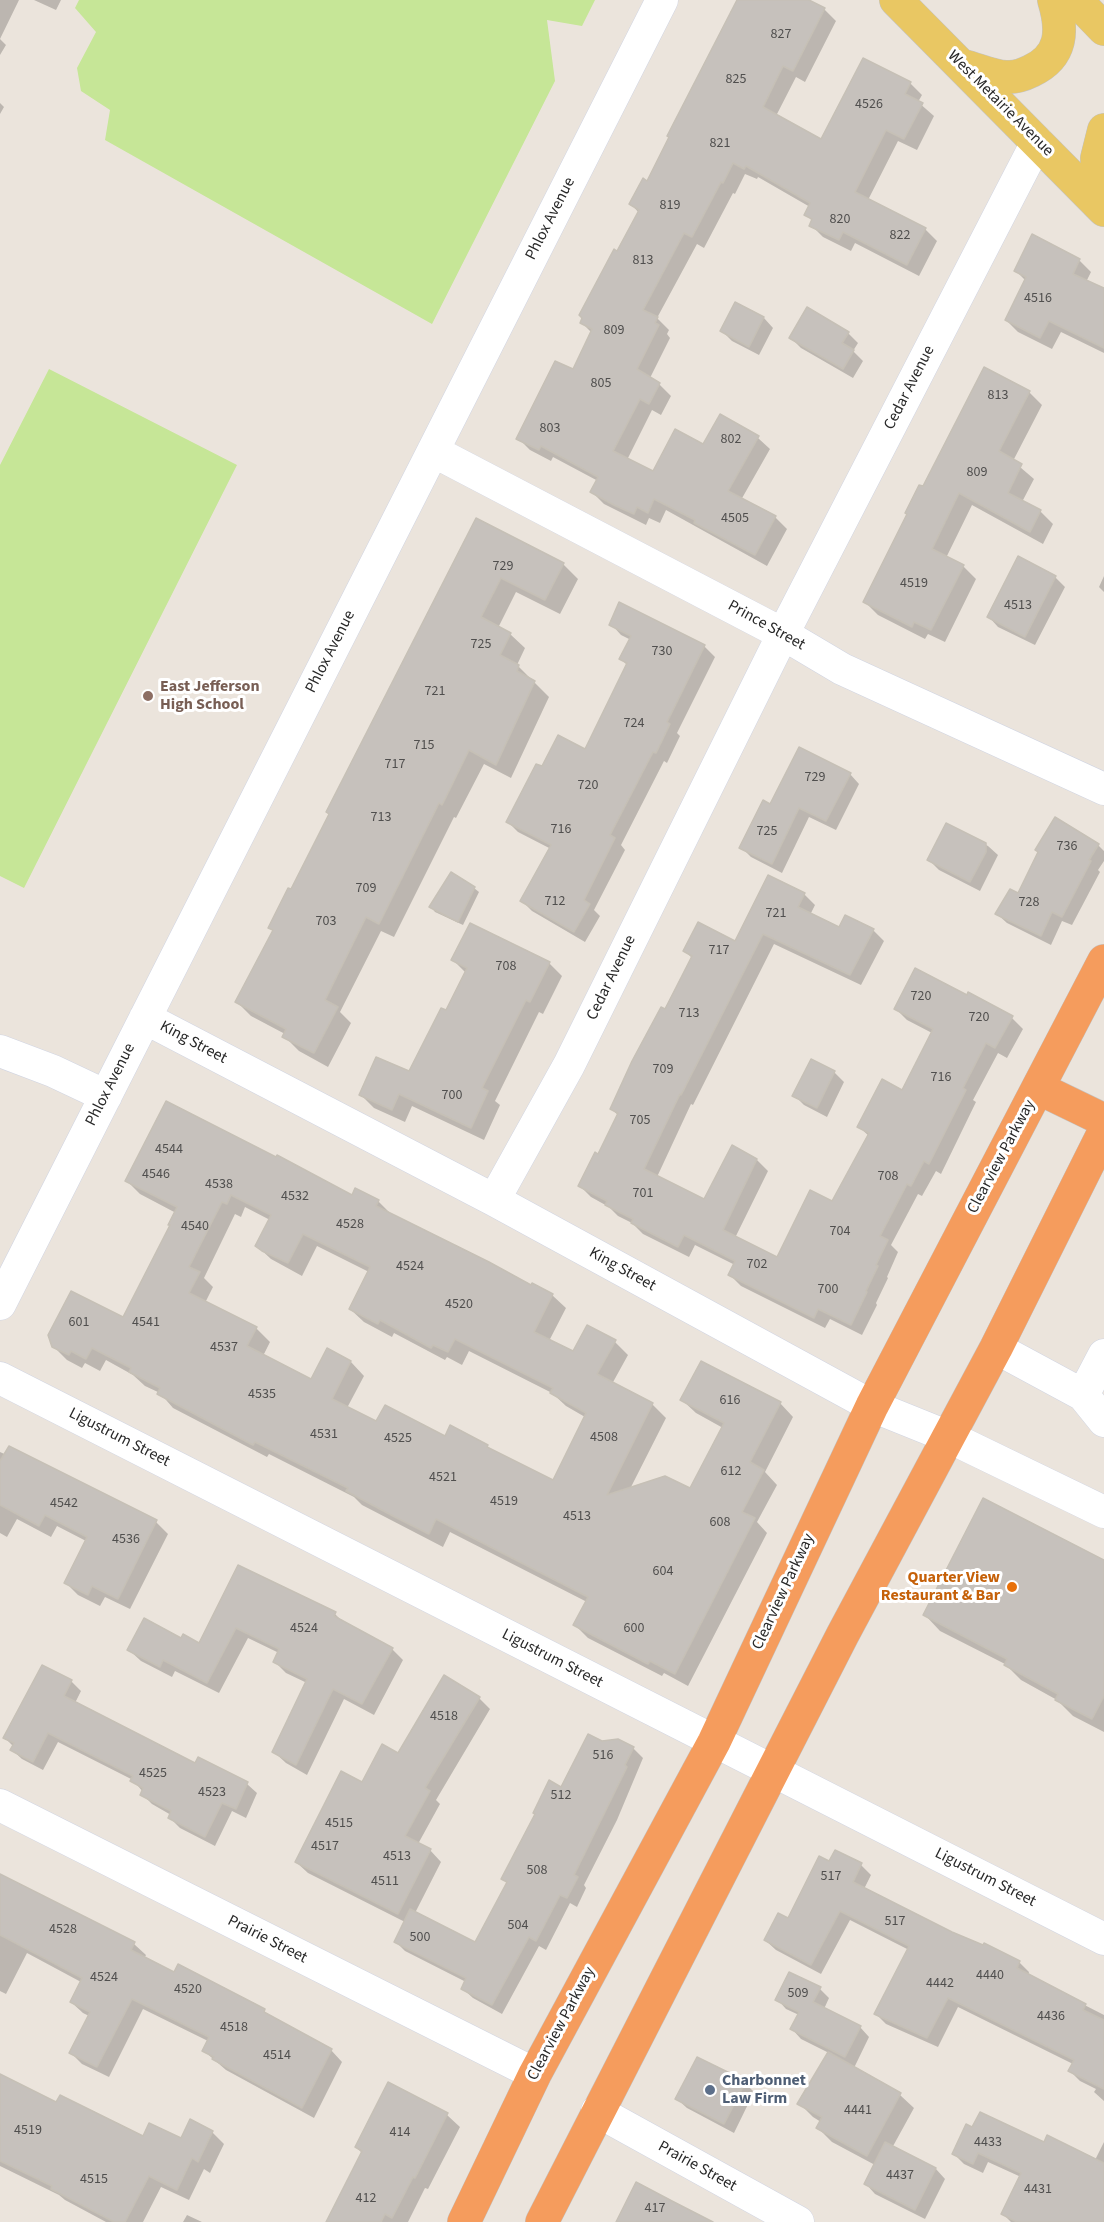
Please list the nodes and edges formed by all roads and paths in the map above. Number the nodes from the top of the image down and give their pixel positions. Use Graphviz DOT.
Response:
graph roads {
  1 [pos="662,0"];
  2 [pos="896,0"];
  3 [pos="1054,0"];
  4 [pos="1076,0"];
  5 [pos="1104,29"];
  6 [pos="962,65"];
  7 [pos="1104,130"];
  8 [pos="1037,142"];
  9 [pos="1102,208"];
  10 [pos="433,451"];
  11 [pos="783,634"];
  12 [pos="1104,789"];
  13 [pos="1104,961"];
  14 [pos="145,1018"];
  15 [pos="0,1051"];
  16 [pos="1038,1088"];
  17 [pos="106,1096"];
  18 [pos="1104,1120"];
  19 [pos="1104,1132"];
  20 [pos="494,1200"];
  21 [pos="0,1304"];
  22 [pos="996,1348"];
  23 [pos="1104,1355"];
  24 [pos="0,1378"];
  25 [pos="1083,1395"];
  26 [pos="872,1406"];
  27 [pos="1104,1421"];
  28 [pos="949,1437"];
  29 [pos="1104,1512"];
  30 [pos="714,1742"];
  31 [pos="773,1769"];
  32 [pos="0,1805"];
  33 [pos="1104,1939"];
  34 [pos="535,2074"];
  35 [pos="597,2111"];
  36 [pos="464,2222"];
  37 [pos="542,2222"];
  38 [pos="798,2222"];
  1 -- 10 [label="street, Phlox Avenue"];
  2 -- 6 [label="main road, West Metairie Avenue"];
  3 -- 6 [label="main road"];
  4 -- 5 [label="main road"];
  6 -- 8 [label="main road, West Metairie Avenue"];
  7 -- 9 [label="main road"];
  8 -- 9 [label="main road, West Metairie Avenue"];
  8 -- 11 [label="street, Cedar Avenue"];
  10 -- 11 [label="street, Prince Street"];
  10 -- 14 [label="street, Phlox Avenue"];
  11 -- 12 [label="street, Prince Street"];
  11 -- 20 [label="street, Cedar Avenue"];
  13 -- 16 [label="highway, Clearview Parkway"];
  14 -- 17 [label="street, Phlox Avenue"];
  14 -- 20 [label="street, King Street"];
  15 -- 17 [label="street"];
  16 -- 18 [label="highway"];
  16 -- 26 [label="highway, Clearview Parkway"];
  17 -- 21 [label="street, Phlox Avenue"];
  19 -- 22 [label="highway"];
  20 -- 26 [label="street, King Street"];
  22 -- 25 [label="street"];
  22 -- 28 [label="highway"];
  23 -- 25 [label="street"];
  24 -- 30 [label="street, Ligustrum Street"];
  25 -- 27 [label="street"];
  26 -- 28 [label="street, King Street"];
  26 -- 30 [label="highway, Clearview Parkway"];
  28 -- 29 [label="street, King Street"];
  28 -- 31 [label="highway"];
  30 -- 31 [label="street, Ligustrum Street"];
  30 -- 34 [label="highway, Clearview Parkway"];
  31 -- 33 [label="street, Ligustrum Street"];
  31 -- 35 [label="highway"];
  32 -- 34 [label="street, Prairie Street"];
  34 -- 36 [label="highway, Clearview Parkway"];
  35 -- 37 [label="highway"];
  35 -- 38 [label="street, Prairie Street"];
}
